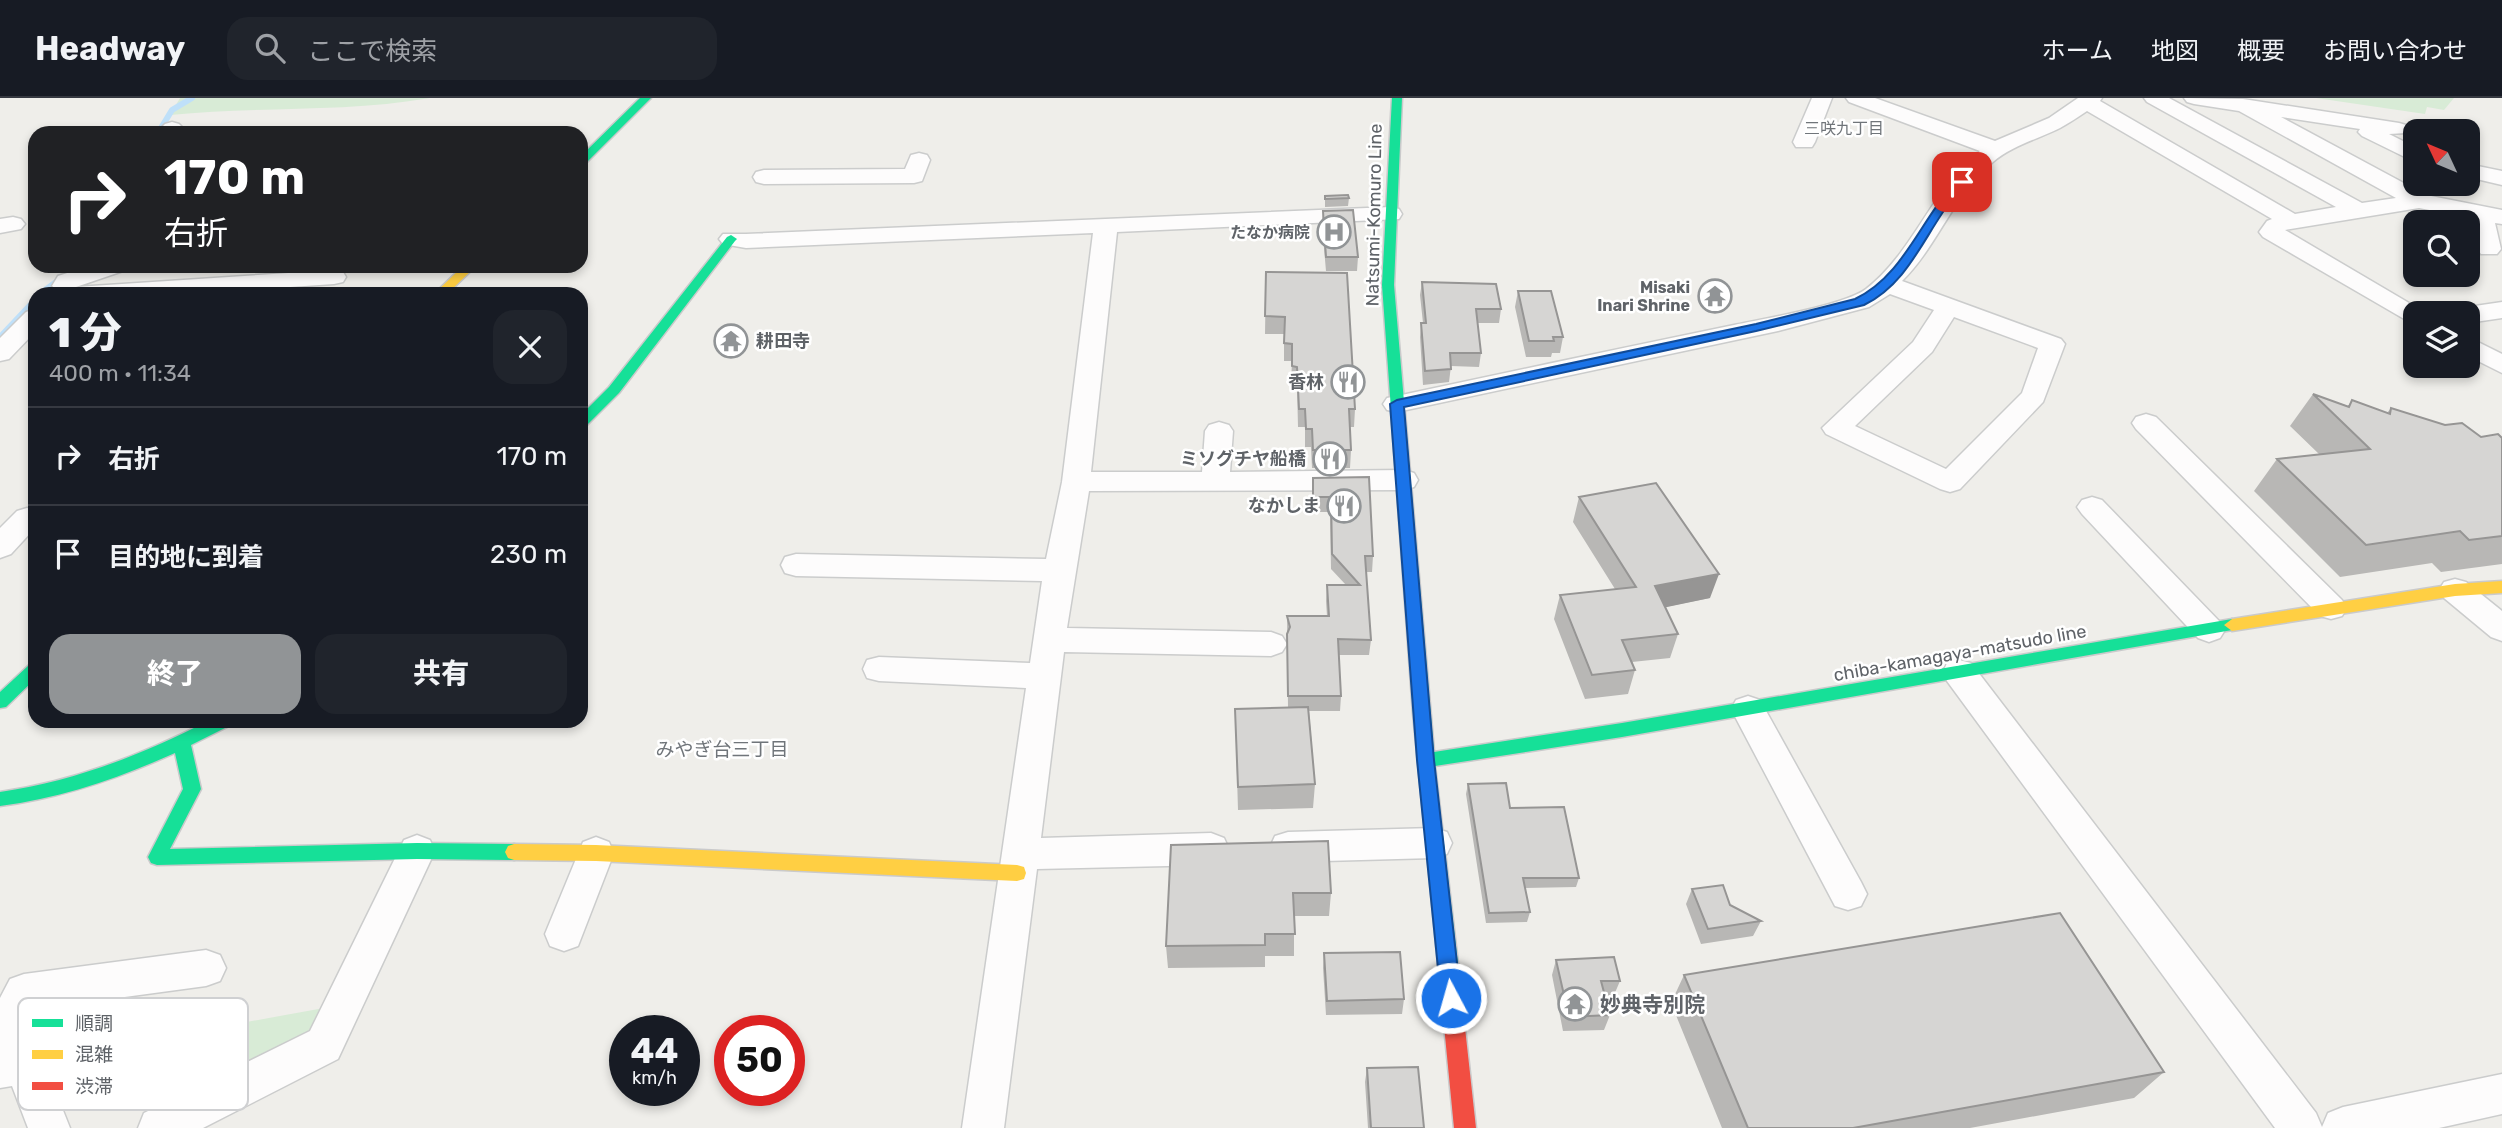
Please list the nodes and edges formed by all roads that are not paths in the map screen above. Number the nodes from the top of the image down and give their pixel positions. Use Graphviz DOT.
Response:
graph roads {
  1 [pos="646,98"];
  2 [pos="1397,98"];
  3 [pos="1822,98"];
  4 [pos="1856,98"];
  5 [pos="2154,98"];
  6 [pos="2194,98"];
  7 [pos="2090,100"];
  8 [pos="2243,105"];
  9 [pos="2345,120"];
  10 [pos="2399,129"];
  11 [pos="1804,142"];
  12 [pos="1996,149"];
  13 [pos="2403,149"];
  14 [pos="588,155"];
  15 [pos="919,160"];
  16 [pos="2480,173"];
  17 [pos="764,177"];
  18 [pos="2502,178"];
  19 [pos="2419,201"];
  20 [pos="2358,210"];
  21 [pos="1391,214"];
  22 [pos="2492,215"];
  23 [pos="2291,221"];
  24 [pos="1106,225"];
  25 [pos="731,239"];
  26 [pos="2489,249"];
  27 [pos="93,273"];
  28 [pos="317,273"];
  29 [pos="338,273"];
  30 [pos="462,273"];
  31 [pos="1886,284"];
  32 [pos="63,287"];
  33 [pos="156,287"];
  34 [pos="322,287"];
  35 [pos="448,287"];
  36 [pos="1948,307"];
  37 [pos="2403,308"];
  38 [pos="2502,310"];
  39 [pos="2480,313"];
  40 [pos="28,324"];
  41 [pos="2502,343"];
  42 [pos="2480,345"];
  43 [pos="2480,352"];
  44 [pos="0,353"];
  45 [pos="2502,365"];
  46 [pos="1397,404"];
  47 [pos="588,416"];
  48 [pos="2146,423"];
  49 [pos="1219,431"];
  50 [pos="1404,480"];
  51 [pos="1215,481"];
  52 [pos="1076,482"];
  53 [pos="2092,507"];
  54 [pos="27,518"];
  55 [pos="0,547"];
  56 [pos="796,565"];
  57 [pos="1059,570"];
  58 [pos="2502,587"];
  59 [pos="2455,590"];
  60 [pos="2332,608"];
  61 [pos="2502,629"];
  62 [pos="2209,630"];
  63 [pos="1049,640"];
  64 [pos="1271,644"];
  65 [pos="879,669"];
  66 [pos="1959,672"];
  67 [pos="28,676"];
  68 [pos="1044,676"];
  69 [pos="0,702"];
  70 [pos="1748,709"];
  71 [pos="210,728"];
  72 [pos="183,743"];
  73 [pos="1426,760"];
  74 [pos="0,799"];
  75 [pos="1434,843"];
  76 [pos="417,851"];
  77 [pos="596,853"];
  78 [pos="1019,863"];
  79 [pos="1848,894"];
  80 [pos="564,934"];
  81 [pos="206,968"];
  82 [pos="21,998"];
  83 [pos="18,1004"];
  84 [pos="0,1038"];
  85 [pos="18,1065"];
  86 [pos="0,1068"];
  87 [pos="248,1083"];
  88 [pos="2502,1094"];
  89 [pos="42,1110"];
  90 [pos="195,1110"];
  91 [pos="49,1128"];
  92 [pos="159,1128"];
  93 [pos="983,1128"];
  94 [pos="1465,1128"];
  95 [pos="2301,1128"];
  96 [pos="2343,1128"];
  1 -- 14 [label="main road"];
  2 -- 21 [label="main road, Natsumi-Komuro Line"];
  3 -- 11 [label="street"];
  4 -- 12 [label="street"];
  5 -- 20 [label="street"];
  6 -- 8 [label="street"];
  7 -- 12 [label="street"];
  7 -- 23 [label="street"];
  8 -- 9 [label="street"];
  8 -- 19 [label="street"];
  9 -- 10 [label="street"];
  9 -- 13 [label="street"];
  12 -- 31 [label="street"];
  15 -- 17 [label="street"];
  16 -- 18 [label="street"];
  19 -- 20 [label="street"];
  19 -- 22 [label="street"];
  20 -- 23 [label="street"];
  21 -- 24 [label="street"];
  21 -- 46 [label="main road, Natsumi-Komuro Line"];
  22 -- 26 [label="street"];
  23 -- 37 [label="street"];
  24 -- 25 [label="street"];
  24 -- 52 [label="street"];
  25 -- 47 [label="main road"];
  27 -- 32 [label="street"];
  28 -- 33 [label="street"];
  29 -- 34 [label="street"];
  30 -- 35 [label="main road"];
  31 -- 36 [label="street"];
  31 -- 46 [label="street"];
  36 -- 36 [label="street"];
  38 -- 39 [label="street"];
  40 -- 44 [label="street"];
  41 -- 42 [label="street"];
  43 -- 45 [label="street"];
  46 -- 50 [label="main road, Natsumi-Komuro Line"];
  48 -- 60 [label="street"];
  49 -- 51 [label="street"];
  50 -- 51 [label="street"];
  50 -- 73 [label="main road, Natsumi-Komuro Line"];
  51 -- 52 [label="street"];
  52 -- 57 [label="street"];
  53 -- 62 [label="street"];
  54 -- 55 [label="street"];
  56 -- 57 [label="street"];
  57 -- 63 [label="street"];
  58 -- 59 [label="main road, chiba-kamagaya-matsudo line"];
  59 -- 60 [label="main road, chiba-kamagaya-matsudo line"];
  59 -- 61 [label="street"];
  60 -- 62 [label="main road, chiba-kamagaya-matsudo line"];
  62 -- 66 [label="main road, chiba-kamagaya-matsudo line"];
  63 -- 64 [label="street"];
  63 -- 68 [label="street"];
  65 -- 68 [label="street"];
  66 -- 70 [label="main road, chiba-kamagaya-matsudo line"];
  66 -- 95 [label="street"];
  67 -- 69 [label="main road"];
  68 -- 78 [label="street"];
  70 -- 73 [label="main road, chiba-kamagaya-matsudo line"];
  70 -- 79 [label="street"];
  71 -- 72 [label="main road"];
  72 -- 74 [label="main road"];
  72 -- 76 [label="main road"];
  73 -- 75 [label="main road, Natsumi-Komuro Line"];
  75 -- 78 [label="street"];
  75 -- 94 [label="main road, Natsumi-Komuro Line"];
  76 -- 77 [label="main road"];
  76 -- 87 [label="street"];
  77 -- 78 [label="main road"];
  77 -- 80 [label="street"];
  78 -- 93 [label="street"];
  81 -- 82 [label="street"];
  83 -- 84 [label="street"];
  85 -- 86 [label="street"];
  88 -- 96 [label="street"];
  89 -- 91 [label="street"];
  90 -- 92 [label="street"];
}
